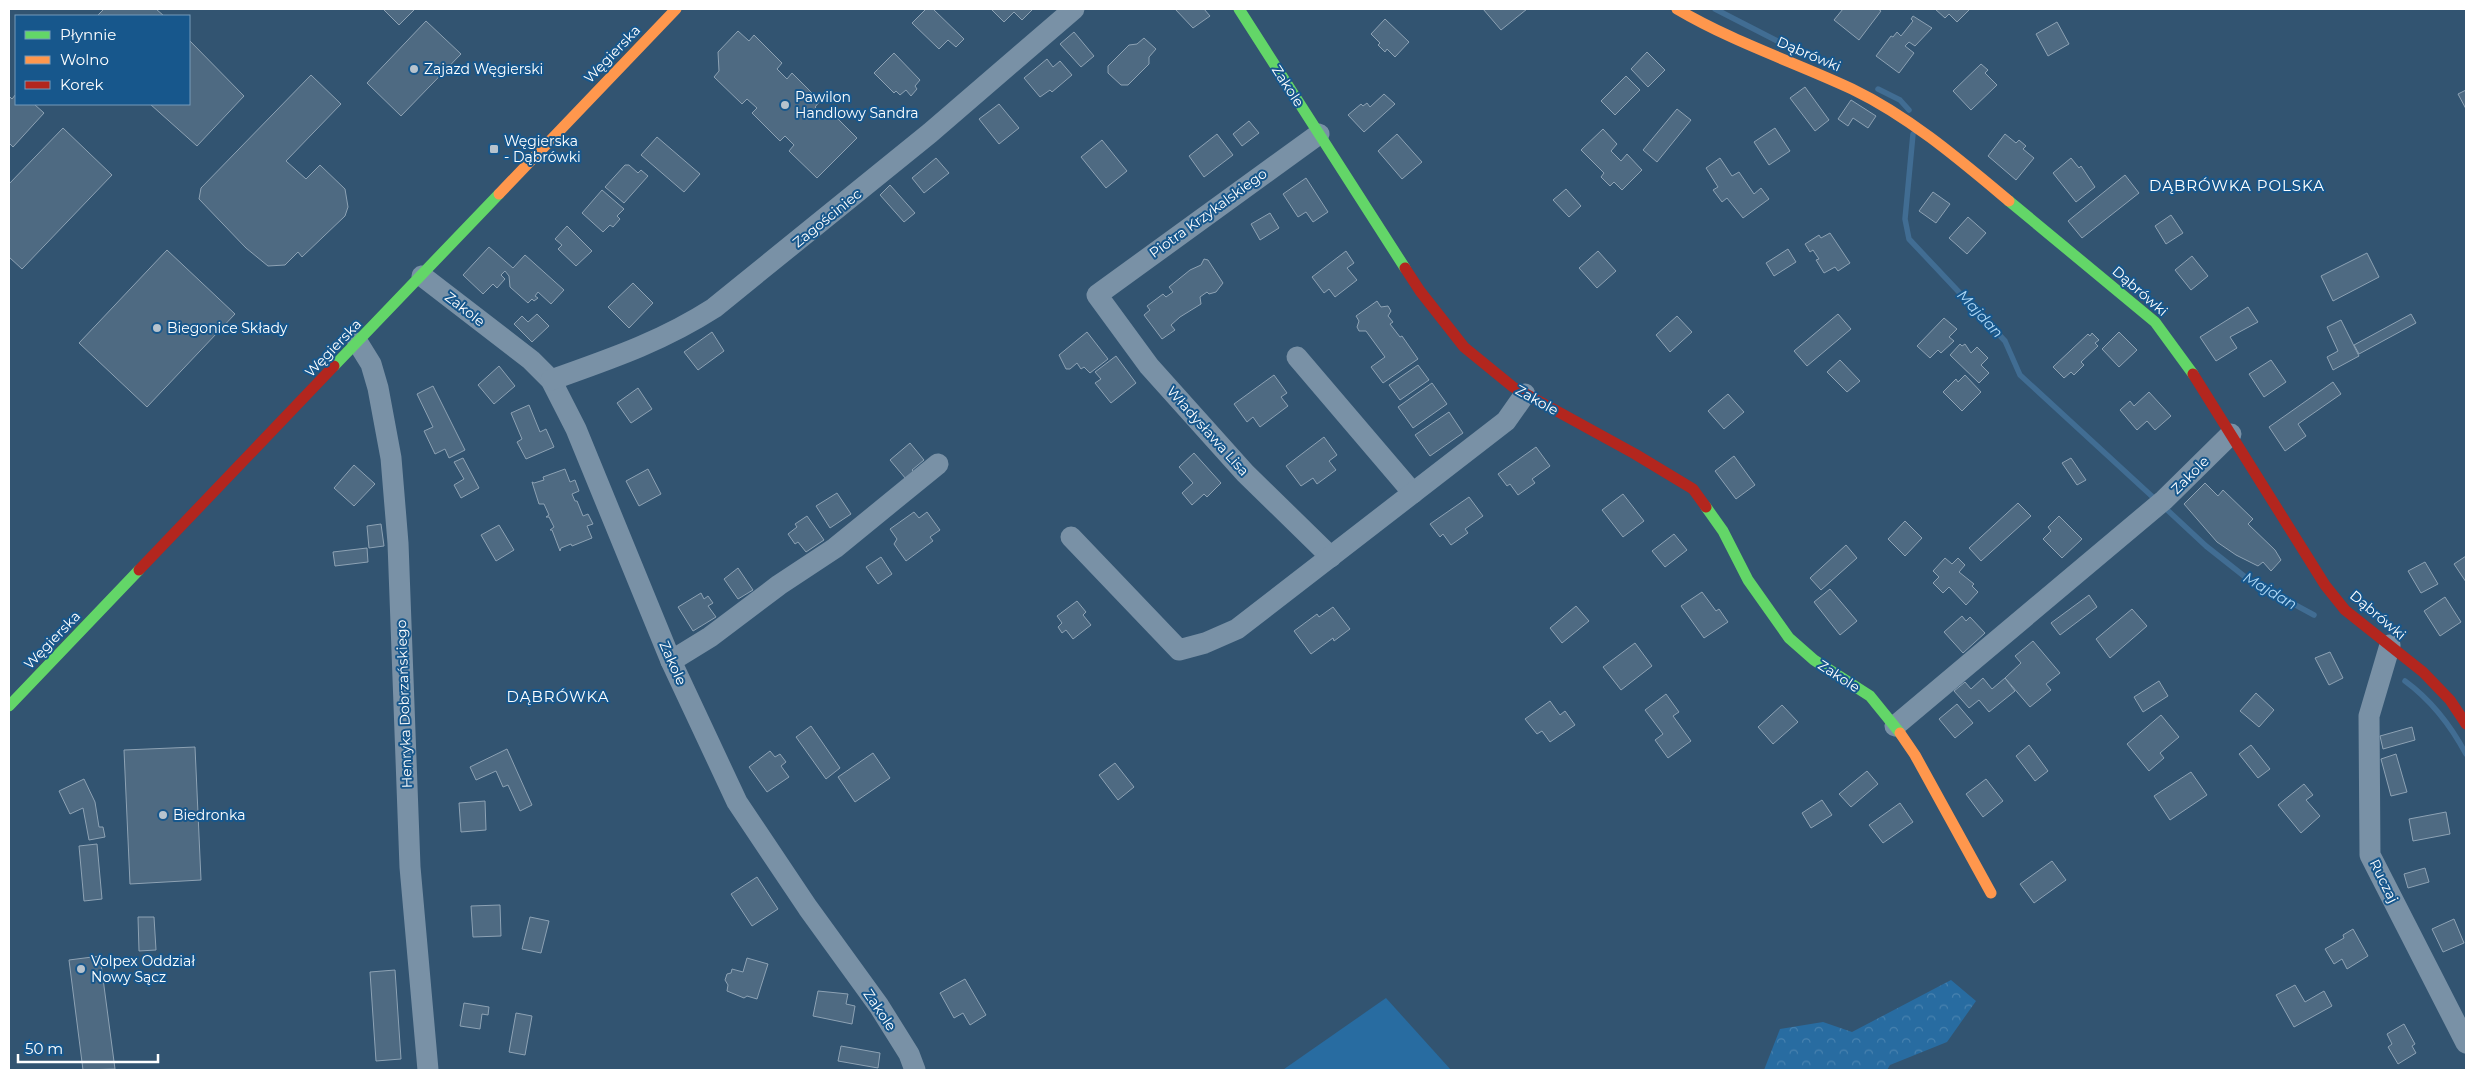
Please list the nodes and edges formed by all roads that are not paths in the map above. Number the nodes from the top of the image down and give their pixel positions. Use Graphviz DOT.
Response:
graph roads {
  1 [pos="676,9"];
  2 [pos="1074,9"];
  3 [pos="1239,9"];
  4 [pos="1677,9"];
  5 [pos="1319,134"];
  6 [pos="422,276"];
  7 [pos="1097,294"];
  8 [pos="358,343"];
  9 [pos="1297,357"];
  10 [pos="551,380"];
  11 [pos="1525,394"];
  12 [pos="2231,434"];
  13 [pos="938,464"];
  14 [pos="1413,493"];
  15 [pos="1071,538"];
  16 [pos="1330,557"];
  17 [pos="2390,646"];
  18 [pos="671,661"];
  19 [pos="9,706"];
  20 [pos="2466,724"];
  21 [pos="1895,726"];
  22 [pos="1991,893"];
  23 [pos="2466,1043"];
  24 [pos="428,1070"];
  25 [pos="915,1070"];
  1 -- 6 [label="street, Węgierska"];
  2 -- 10 [label="street, Zagościniec"];
  3 -- 5 [label="street, Zakole"];
  4 -- 12 [label="street, Dąbrówki"];
  5 -- 7 [label="street, Piotra Krzykalskiego"];
  5 -- 11 [label="street, Zakole"];
  6 -- 8 [label="street, Węgierska"];
  6 -- 10 [label="street, Zakole"];
  7 -- 16 [label="street, Władysława Lisa"];
  8 -- 19 [label="street, Węgierska"];
  8 -- 24 [label="street, Henryka Dobrzańskiego"];
  9 -- 14 [label="street"];
  10 -- 18 [label="street, Zakole"];
  11 -- 14 [label="street"];
  11 -- 21 [label="street, Zakole"];
  12 -- 17 [label="street, Dąbrówki"];
  12 -- 21 [label="street, Zakole"];
  13 -- 18 [label="street"];
  14 -- 16 [label="street"];
  15 -- 16 [label="street"];
  17 -- 20 [label="street, Dąbrówki"];
  17 -- 23 [label="street, Ruczaj"];
  18 -- 25 [label="street, Zakole"];
  21 -- 22 [label="street, Zakole"];
}
